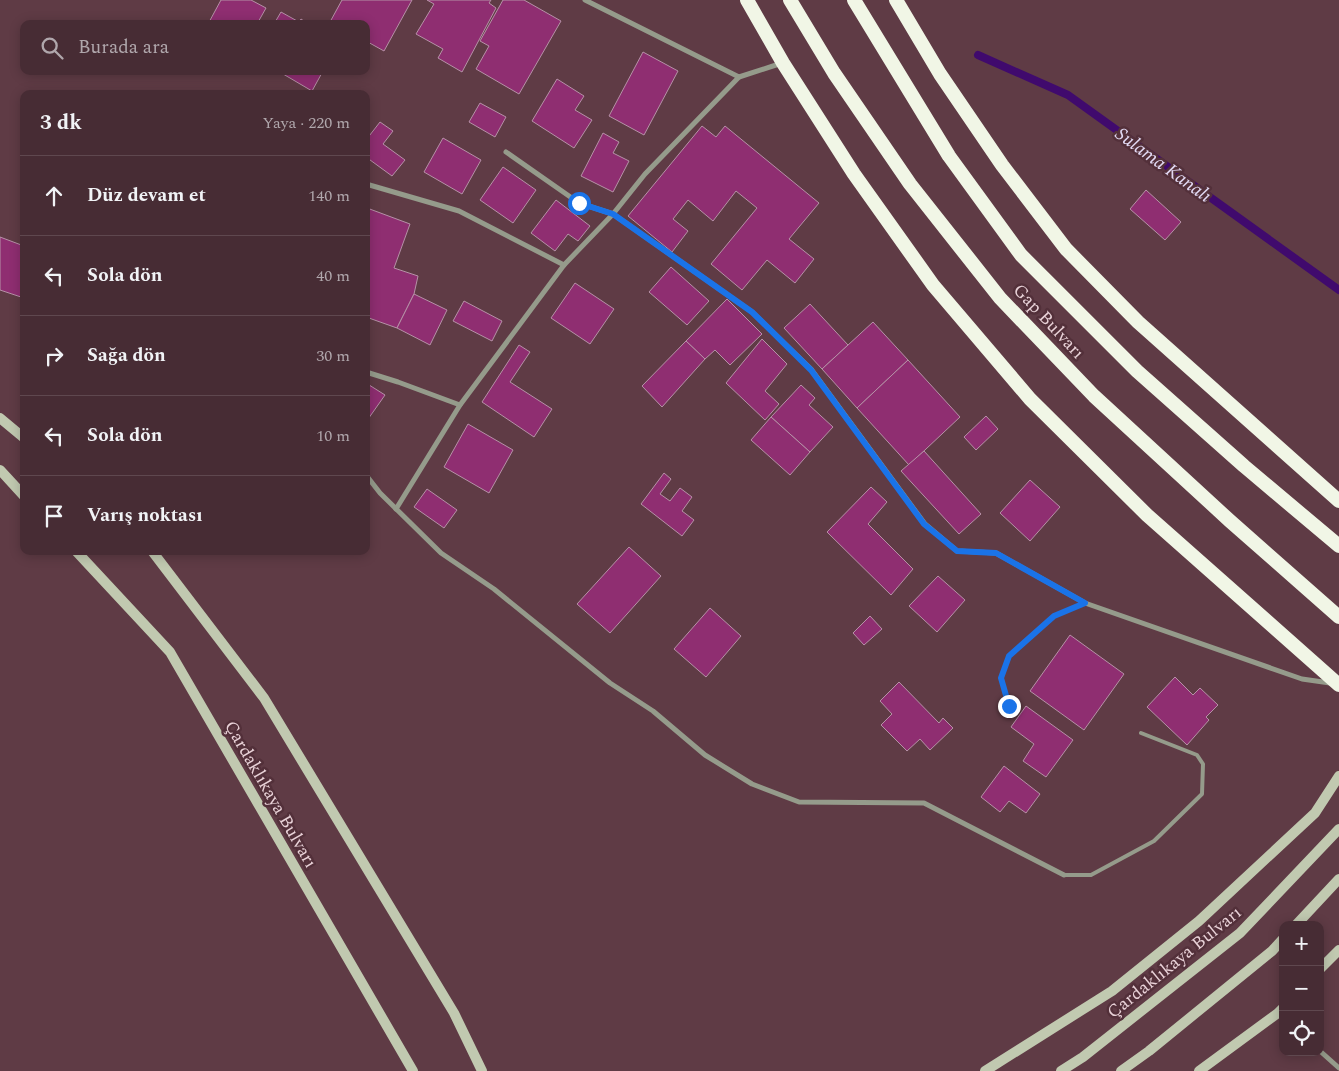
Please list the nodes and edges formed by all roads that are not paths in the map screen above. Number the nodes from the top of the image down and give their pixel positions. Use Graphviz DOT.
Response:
graph roads {
  1 [pos="585,0"];
  2 [pos="747,0"];
  3 [pos="790,0"];
  4 [pos="854,0"];
  5 [pos="896,0"];
  6 [pos="783,63"];
  7 [pos="739,77"];
  8 [pos="506,152"];
  9 [pos="370,185"];
  10 [pos="613,214"];
  11 [pos="564,264"];
  12 [pos="370,373"];
  13 [pos="460,405"];
  14 [pos="0,418"];
  15 [pos="20,435"];
  16 [pos="0,470"];
  17 [pos="370,480"];
  18 [pos="20,492"];
  19 [pos="1339,501"];
  20 [pos="396,510"];
  21 [pos="1339,546"];
  22 [pos="80,555"];
  23 [pos="155,555"];
  24 [pos="1085,603"];
  25 [pos="1339,617"];
  26 [pos="1339,684"];
  27 [pos="1009,706"];
  28 [pos="1141,733"];
  29 [pos="1339,776"];
  30 [pos="1339,829"];
  31 [pos="1064,874"];
  32 [pos="1339,880"];
  33 [pos="1300,921"];
  34 [pos="1279,943"];
  35 [pos="1339,950"];
  36 [pos="1323,966"];
  37 [pos="1279,1013"];
  38 [pos="1324,1055"];
  39 [pos="1339,1068"];
  40 [pos="414,1071"];
  41 [pos="482,1071"];
  42 [pos="985,1071"];
  43 [pos="1061,1071"];
  44 [pos="1121,1071"];
  45 [pos="1199,1071"];
  1 -- 7 [label="street"];
  2 -- 6 [label="highway"];
  3 -- 25 [label="highway, Gap Bulvarı"];
  4 -- 21 [label="highway, Gap Bulvarı"];
  5 -- 19 [label="highway"];
  6 -- 7 [label="street"];
  6 -- 26 [label="highway"];
  7 -- 10 [label="street"];
  8 -- 10 [label="street"];
  9 -- 11 [label="street"];
  10 -- 11 [label="street"];
  10 -- 24 [label="street"];
  11 -- 13 [label="street"];
  12 -- 13 [label="street"];
  13 -- 20 [label="street"];
  14 -- 15 [label="main road"];
  16 -- 18 [label="main road"];
  17 -- 20 [label="street"];
  20 -- 31 [label="street"];
  22 -- 40 [label="main road, Çardaklıkaya Bulvarı"];
  23 -- 41 [label="main road"];
  24 -- 26 [label="street"];
  24 -- 27 [label="lane"];
  28 -- 31 [label="lane"];
  29 -- 42 [label="main road"];
  30 -- 43 [label="main road, Çardaklıkaya Bulvarı"];
  32 -- 33 [label="main road"];
  34 -- 44 [label="main road"];
  35 -- 36 [label="main road"];
  37 -- 45 [label="main road"];
  38 -- 39 [label="street"];
}
